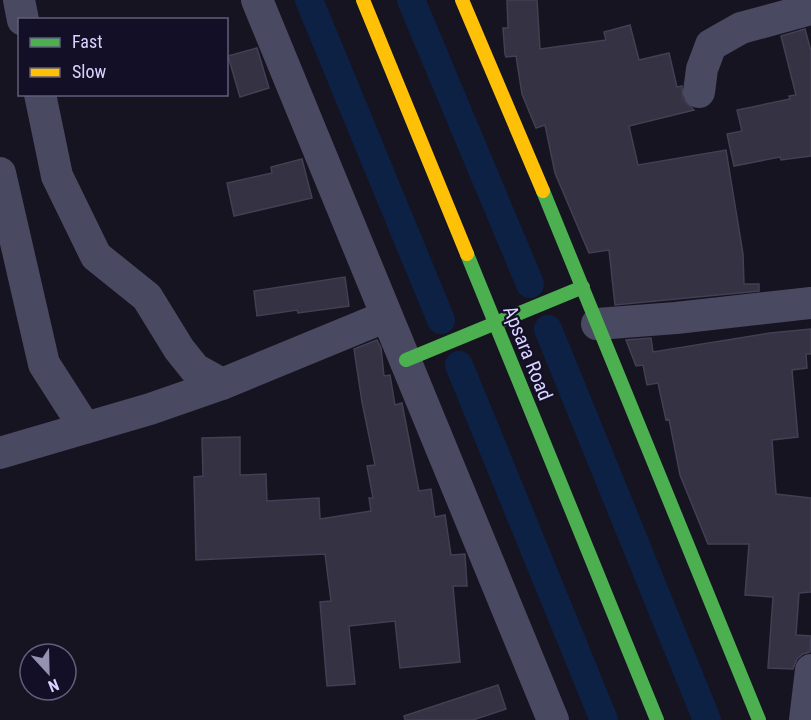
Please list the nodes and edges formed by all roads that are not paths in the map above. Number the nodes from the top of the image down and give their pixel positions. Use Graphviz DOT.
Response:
graph roads {
  1 [pos="19,0"];
  2 [pos="257,0"];
  3 [pos="363,0"];
  4 [pos="462,0"];
  5 [pos="811,9"];
  6 [pos="23,18"];
  7 [pos="699,92"];
  8 [pos="39,96"];
  9 [pos="0,173"];
  10 [pos="583,287"];
  11 [pos="811,303"];
  12 [pos="387,316"];
  13 [pos="495,323"];
  14 [pos="597,324"];
  15 [pos="406,360"];
  16 [pos="222,384"];
  17 [pos="85,428"];
  18 [pos="0,453"];
  19 [pos="811,670"];
  20 [pos="553,720"];
  21 [pos="657,720"];
  22 [pos="759,720"];
  23 [pos="805,720"];
  1 -- 6 [label="street"];
  2 -- 12 [label="street"];
  3 -- 13 [label="main road, Apsara Road"];
  4 -- 10 [label="main road"];
  5 -- 7 [label="street"];
  8 -- 16 [label="street"];
  9 -- 17 [label="street"];
  10 -- 13 [label="main road"];
  10 -- 14 [label="main road"];
  11 -- 14 [label="street"];
  12 -- 15 [label="street"];
  12 -- 16 [label="street"];
  13 -- 15 [label="main road"];
  13 -- 21 [label="main road, Apsara Road"];
  14 -- 22 [label="main road"];
  15 -- 20 [label="street"];
  16 -- 17 [label="street"];
  17 -- 18 [label="street"];
  19 -- 23 [label="street"];
}
